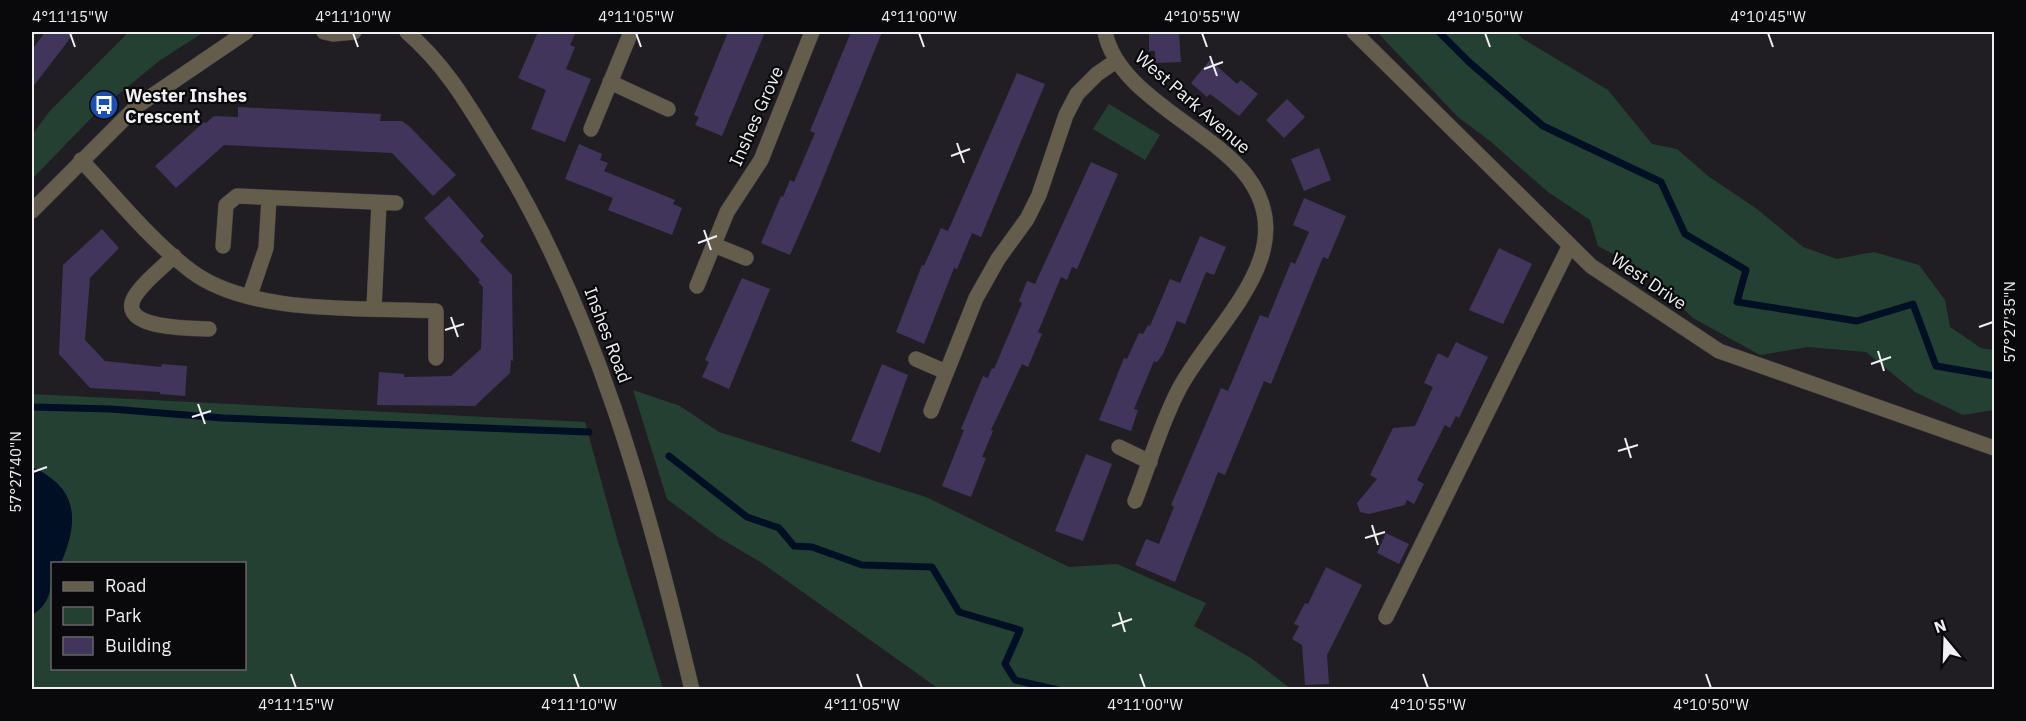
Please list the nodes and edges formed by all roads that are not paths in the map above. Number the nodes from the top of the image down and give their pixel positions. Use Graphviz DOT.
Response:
graph roads {
  1 [pos="246,32"];
  2 [pos="324,32"];
  3 [pos="354,32"];
  4 [pos="407,32"];
  5 [pos="631,32"];
  6 [pos="812,32"];
  7 [pos="1105,32"];
  8 [pos="1354,32"];
  9 [pos="1116,61"];
  10 [pos="610,82"];
  11 [pos="668,109"];
  12 [pos="591,129"];
  13 [pos="81,160"];
  14 [pos="269,198"];
  15 [pos="379,203"];
  16 [pos="396,203"];
  17 [pos="32,211"];
  18 [pos="714,245"];
  19 [pos="1570,245"];
  20 [pos="223,246"];
  21 [pos="174,256"];
  22 [pos="746,258"];
  23 [pos="697,286"];
  24 [pos="250,295"];
  25 [pos="374,308"];
  26 [pos="209,329"];
  27 [pos="436,358"];
  28 [pos="916,359"];
  29 [pos="946,372"];
  30 [pos="931,411"];
  31 [pos="1119,447"];
  32 [pos="1995,448"];
  33 [pos="1150,462"];
  34 [pos="1135,501"];
  35 [pos="1386,617"];
  36 [pos="693,690"];
  1 -- 13 [label="street"];
  2 -- 3 [label="street"];
  4 -- 36 [label="street, Inshes Road"];
  5 -- 10 [label="street"];
  6 -- 18 [label="street, Inshes Grove"];
  7 -- 9 [label="street"];
  8 -- 19 [label="street, West Drive"];
  9 -- 29 [label="street"];
  9 -- 33 [label="street, West Park Avenue"];
  10 -- 11 [label="street"];
  10 -- 12 [label="street"];
  13 -- 17 [label="street"];
  13 -- 21 [label="street"];
  14 -- 15 [label="street"];
  14 -- 20 [label="street"];
  14 -- 24 [label="street"];
  15 -- 16 [label="street"];
  15 -- 25 [label="street"];
  18 -- 22 [label="street"];
  18 -- 23 [label="street, Inshes Grove"];
  19 -- 32 [label="street, West Drive"];
  19 -- 35 [label="street"];
  21 -- 24 [label="street"];
  21 -- 26 [label="street"];
  24 -- 25 [label="street"];
  25 -- 27 [label="street"];
  28 -- 29 [label="street"];
  29 -- 30 [label="street"];
  31 -- 33 [label="street"];
  33 -- 34 [label="street, West Park Avenue"];
}
